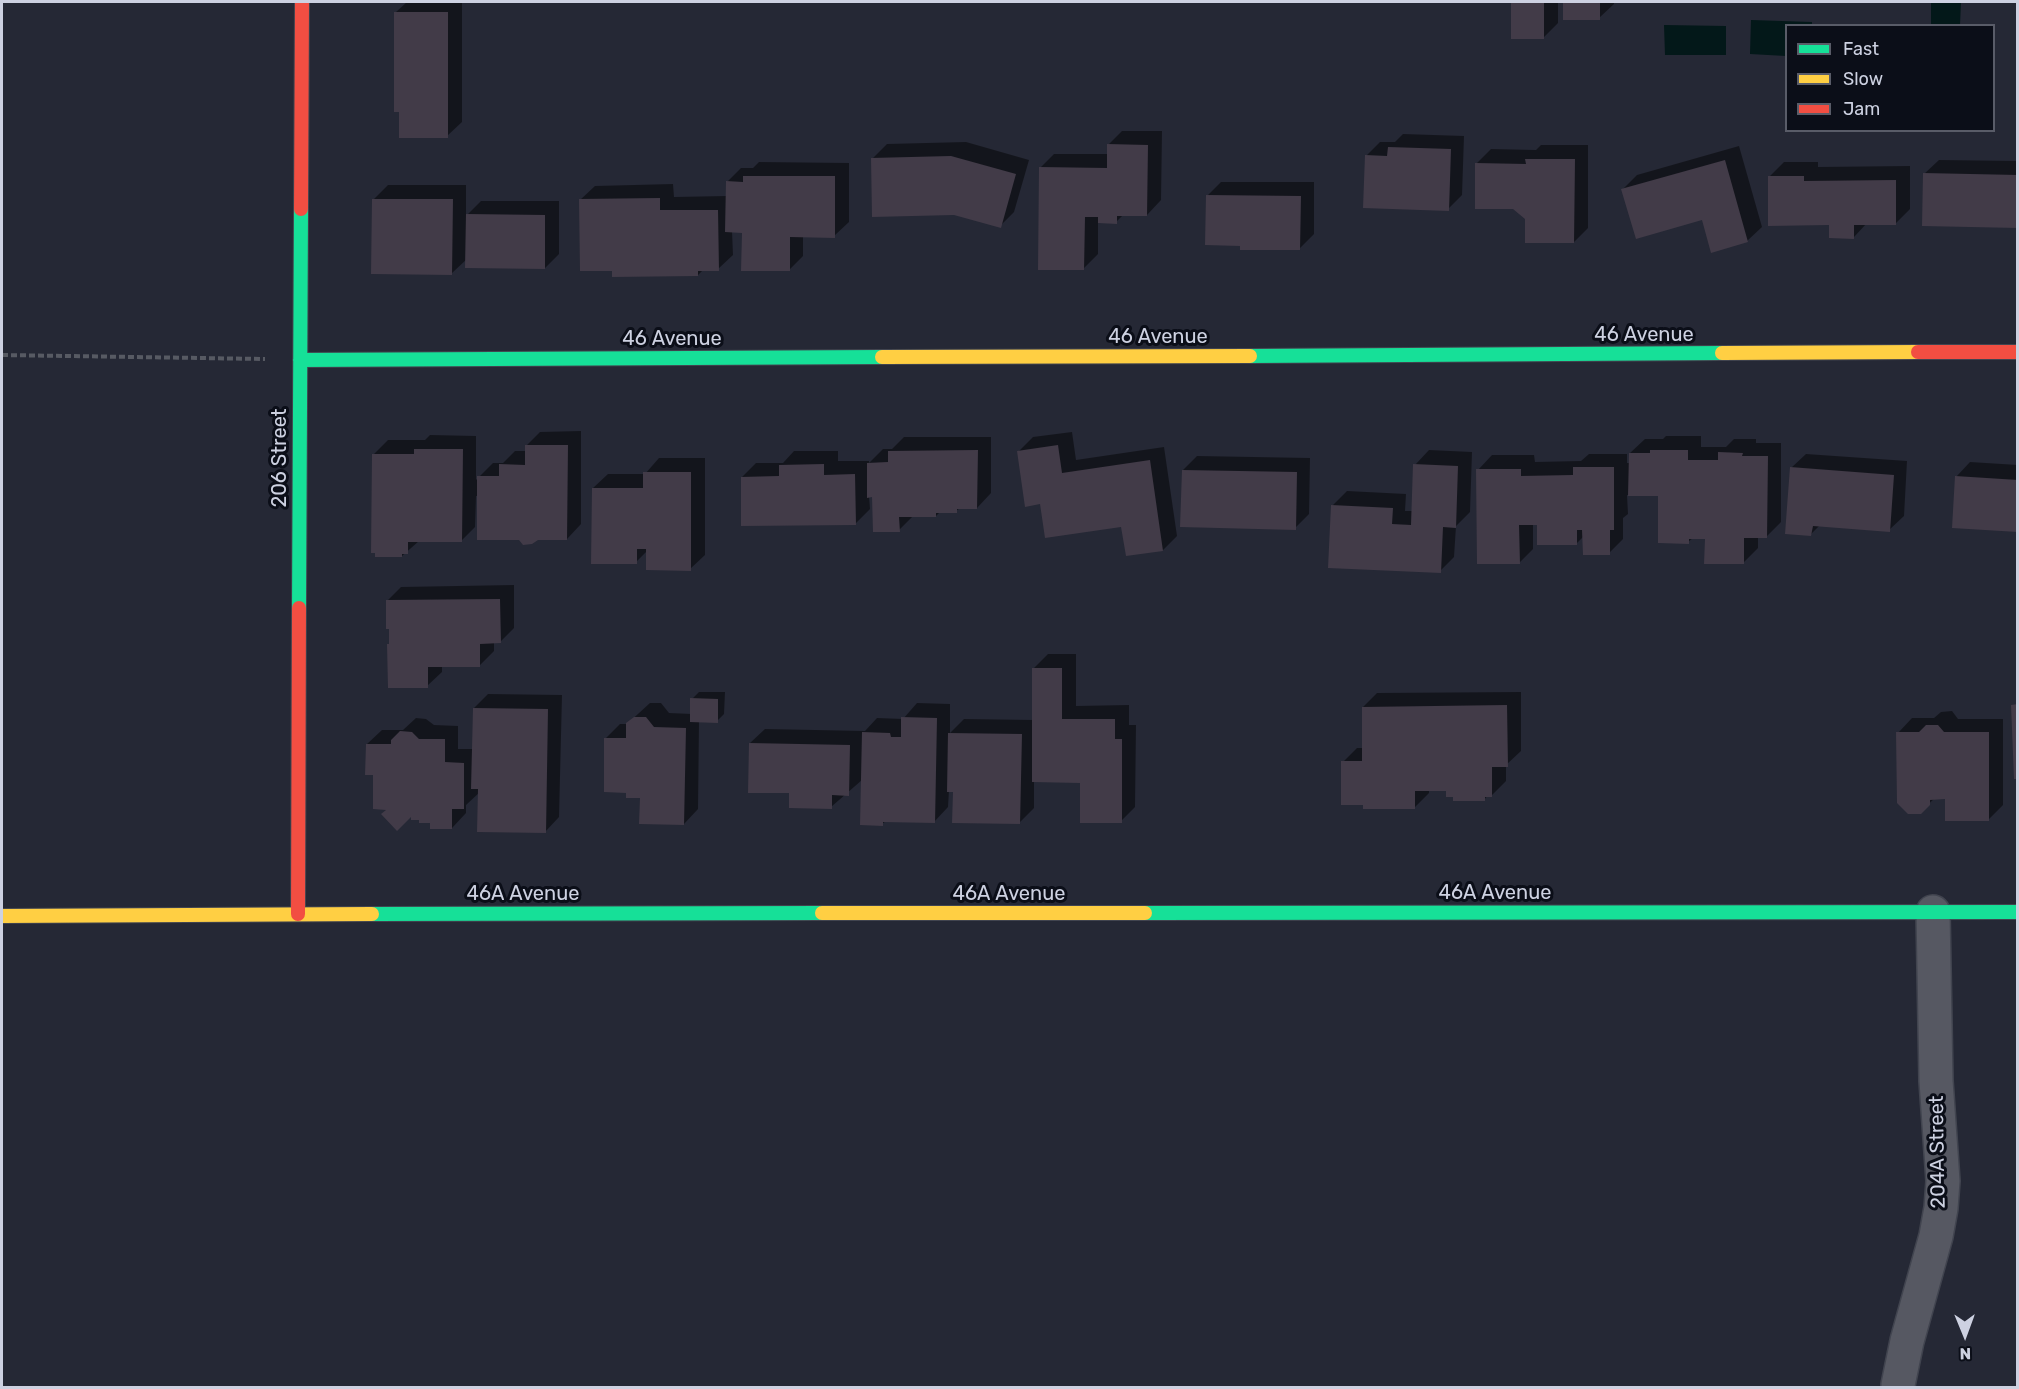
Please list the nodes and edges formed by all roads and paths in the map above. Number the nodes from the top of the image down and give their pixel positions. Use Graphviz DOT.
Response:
graph roads {
  1 [pos="302,2"];
  2 [pos="2018,352"];
  3 [pos="2,355"];
  4 [pos="300,360"];
  5 [pos="1933,912"];
  6 [pos="2018,912"];
  7 [pos="298,914"];
  8 [pos="2,916"];
  9 [pos="1898,1385"];
  1 -- 4 [label="street, 206 Street"];
  2 -- 4 [label="street, 46 Avenue"];
  3 -- 4 [label="path"];
  4 -- 7 [label="street, 206 Street"];
  5 -- 6 [label="street, 46A Avenue"];
  5 -- 7 [label="street, 46A Avenue"];
  5 -- 9 [label="street, 204A Street"];
  7 -- 8 [label="street, 46A Avenue"];
}
